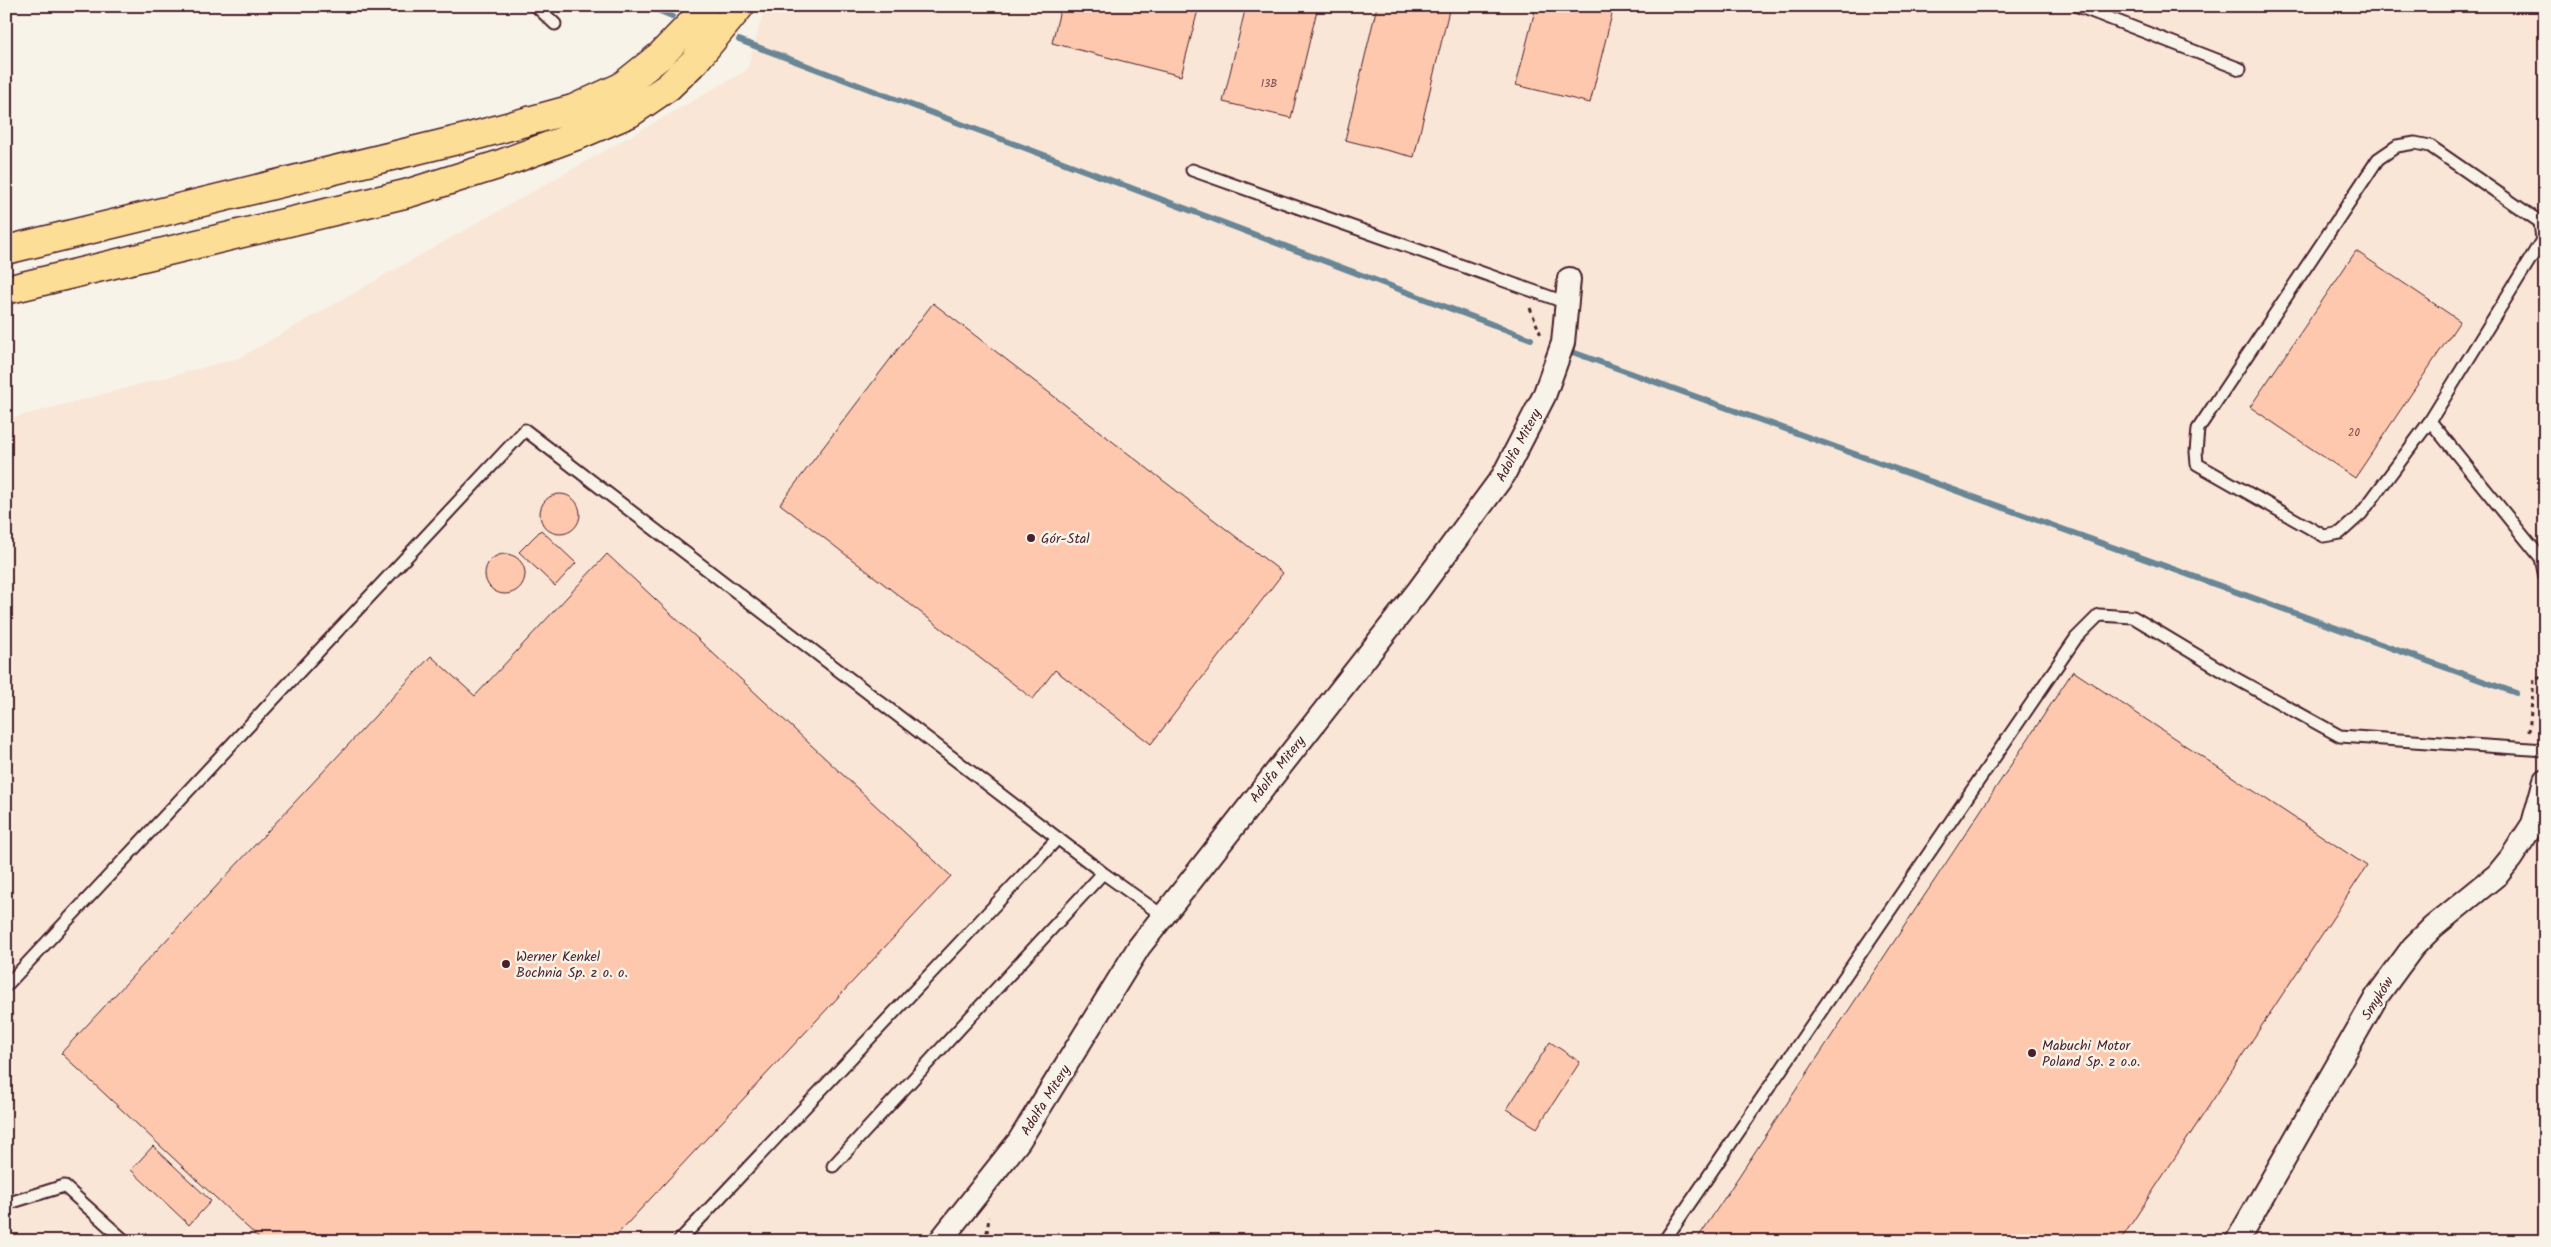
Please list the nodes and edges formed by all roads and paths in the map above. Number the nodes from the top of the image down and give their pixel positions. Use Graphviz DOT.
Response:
graph roads {
  1 [pos="536,6"];
  2 [pos="704,6"];
  3 [pos="740,6"];
  4 [pos="2078,6"];
  5 [pos="555,24"];
  6 [pos="2240,69"];
  7 [pos="1192,170"];
  8 [pos="6,250"];
  9 [pos="1569,279"];
  10 [pos="6,290"];
  11 [pos="1567,303"];
  12 [pos="2430,421"];
  13 [pos="2545,578"];
  14 [pos="2545,750"];
  15 [pos="2545,780"];
  16 [pos="1058,838"];
  17 [pos="1104,873"];
  18 [pos="1162,915"];
  19 [pos="6,986"];
  20 [pos="833,1166"];
  21 [pos="6,1204"];
  22 [pos="990,1213"];
  23 [pos="125,1241"];
  24 [pos="679,1241"];
  25 [pos="940,1241"];
  26 [pos="988,1241"];
  27 [pos="1664,1241"];
  28 [pos="2237,1241"];
  1 -- 5 [label="lane"];
  2 -- 8 [label="highway"];
  3 -- 10 [label="highway"];
  4 -- 6 [label="lane"];
  7 -- 11 [label="lane"];
  9 -- 11 [label="street, Adolfa Mitery"];
  11 -- 18 [label="street, Adolfa Mitery"];
  12 -- 12 [label="lane"];
  12 -- 13 [label="lane"];
  14 -- 27 [label="lane"];
  15 -- 28 [label="street, Smyków"];
  16 -- 17 [label="lane"];
  16 -- 19 [label="lane"];
  16 -- 24 [label="lane"];
  17 -- 18 [label="lane"];
  17 -- 20 [label="lane"];
  18 -- 25 [label="street, Adolfa Mitery"];
  21 -- 23 [label="lane"];
  22 -- 26 [label="path"];
}
